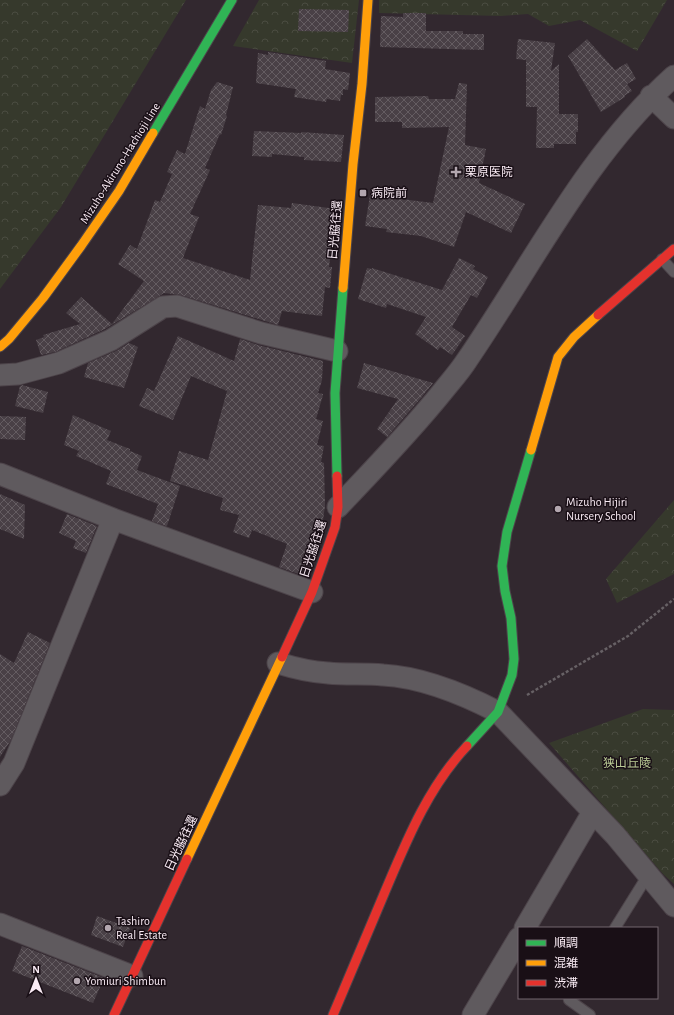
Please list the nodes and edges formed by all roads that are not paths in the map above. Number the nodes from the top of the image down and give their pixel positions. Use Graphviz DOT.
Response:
graph roads {
  1 [pos="232,0"];
  2 [pos="368,0"];
  3 [pos="674,76"];
  4 [pos="651,96"];
  5 [pos="674,118"];
  6 [pos="674,249"];
  7 [pos="662,259"];
  8 [pos="674,272"];
  9 [pos="0,347"];
  10 [pos="337,351"];
  11 [pos="0,375"];
  12 [pos="0,474"];
  13 [pos="338,507"];
  14 [pos="113,519"];
  15 [pos="312,592"];
  16 [pos="278,663"];
  17 [pos="498,712"];
  18 [pos="7,758"];
  19 [pos="0,785"];
  20 [pos="593,812"];
  21 [pos="648,875"];
  22 [pos="674,906"];
  23 [pos="0,924"];
  24 [pos="526,927"];
  25 [pos="616,927"];
  26 [pos="518,940"];
  27 [pos="132,976"];
  28 [pos="570,999"];
  29 [pos="114,1015"];
  30 [pos="333,1015"];
  31 [pos="473,1015"];
  32 [pos="590,1015"];
  1 -- 9 [label="street, Mizuho-Akiruno-Hachioji Line"];
  2 -- 10 [label="street, 日光脇往還"];
  3 -- 4 [label="street"];
  4 -- 5 [label="street"];
  4 -- 13 [label="street"];
  6 -- 7 [label="street"];
  7 -- 8 [label="lane"];
  7 -- 17 [label="street"];
  10 -- 11 [label="street"];
  10 -- 13 [label="street, 日光脇往還"];
  12 -- 14 [label="street"];
  13 -- 15 [label="street, 日光脇往還"];
  14 -- 15 [label="street"];
  14 -- 18 [label="street"];
  15 -- 16 [label="street, 日光脇往還"];
  16 -- 17 [label="street"];
  16 -- 27 [label="street, 日光脇往還"];
  17 -- 20 [label="street"];
  17 -- 30 [label="street"];
  18 -- 19 [label="street"];
  20 -- 21 [label="street"];
  20 -- 24 [label="street"];
  21 -- 22 [label="street"];
  21 -- 25 [label="lane"];
  23 -- 27 [label="street"];
  26 -- 31 [label="street"];
  27 -- 29 [label="street, 日光脇往還"];
  28 -- 32 [label="lane"];
}
